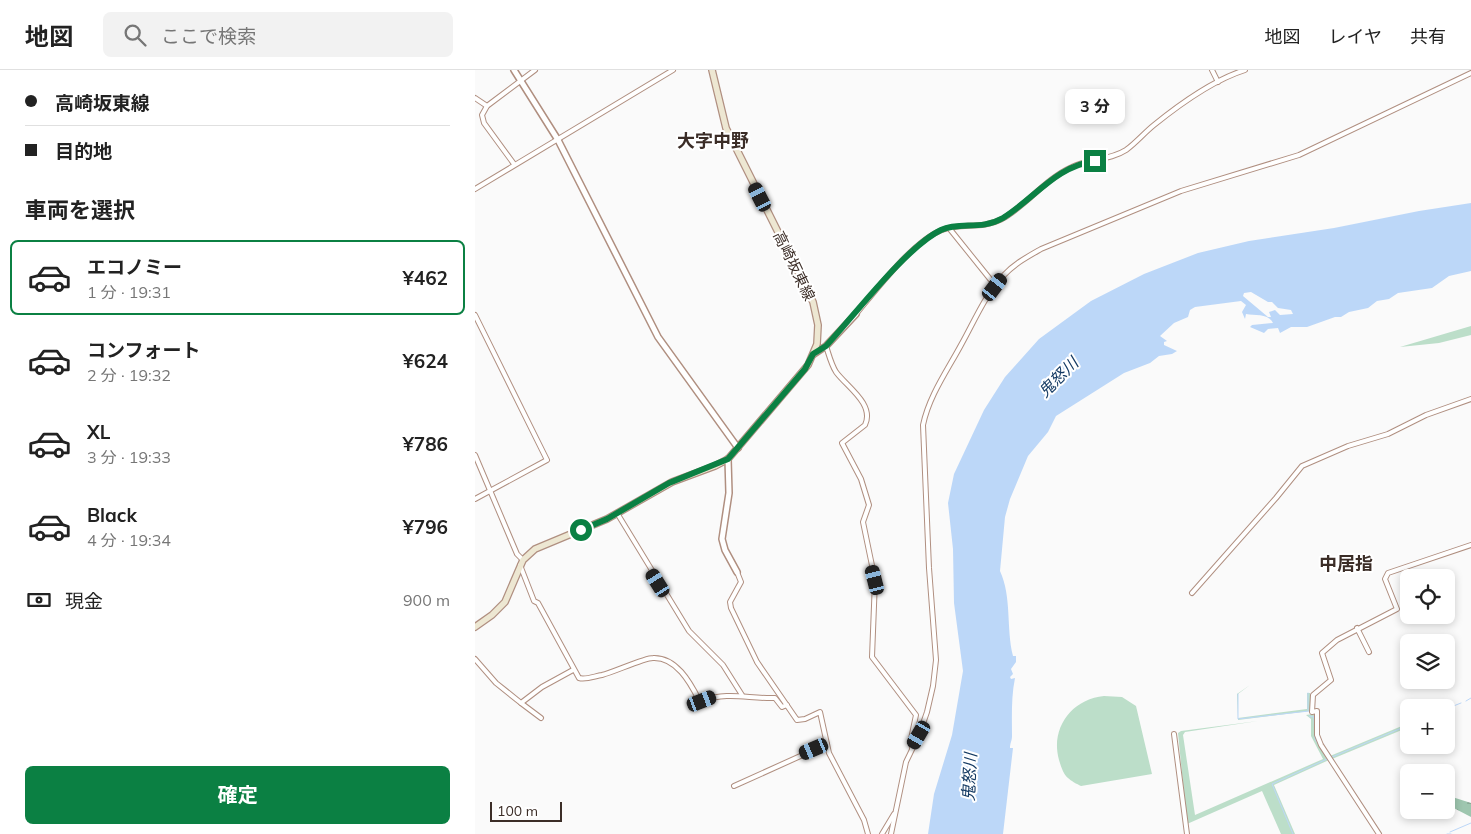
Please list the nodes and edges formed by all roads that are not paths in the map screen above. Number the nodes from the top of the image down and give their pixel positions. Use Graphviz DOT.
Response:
graph roads {
  1 [pos="514,70"];
  2 [pos="535,70"];
  3 [pos="673,70"];
  4 [pos="712,70"];
  5 [pos="1212,70"];
  6 [pos="1245,70"];
  7 [pos="1471,72"];
  8 [pos="521,80"];
  9 [pos="1218,82"];
  10 [pos="475,98"];
  11 [pos="487,106"];
  12 [pos="558,140"];
  13 [pos="514,164"];
  14 [pos="475,189"];
  15 [pos="949,228"];
  16 [pos="990,279"];
  17 [pos="856,314"];
  18 [pos="475,315"];
  19 [pos="826,346"];
  20 [pos="813,354"];
  21 [pos="1471,399"];
  22 [pos="738,448"];
  23 [pos="475,455"];
  24 [pos="728,459"];
  25 [pos="491,492"];
  26 [pos="475,499"];
  27 [pos="617,513"];
  28 [pos="1471,545"];
  29 [pos="522,563"];
  30 [pos="737,572"];
  31 [pos="1192,593"];
  32 [pos="475,626"];
  33 [pos="1357,628"];
  34 [pos="1369,652"];
  35 [pos="475,659"];
  36 [pos="573,670"];
  37 [pos="742,695"];
  38 [pos="521,703"];
  39 [pos="787,705"];
  40 [pos="541,718"];
  41 [pos="1174,734"];
  42 [pos="827,744"];
  43 [pos="912,749"];
  44 [pos="734,786"];
  45 [pos="896,810"];
  46 [pos="868,834"];
  47 [pos="882,834"];
  48 [pos="891,834"];
  49 [pos="1187,834"];
  50 [pos="1379,834"];
  1 -- 8 [label="street"];
  2 -- 8 [label="street"];
  3 -- 12 [label="street"];
  4 -- 20 [label="main road, 高崎坂東線"];
  5 -- 9 [label="street"];
  6 -- 9 [label="street"];
  7 -- 43 [label="street"];
  8 -- 11 [label="street"];
  8 -- 12 [label="street"];
  9 -- 15 [label="street"];
  10 -- 11 [label="street"];
  11 -- 13 [label="street"];
  12 -- 13 [label="street"];
  12 -- 22 [label="street"];
  13 -- 14 [label="street"];
  15 -- 16 [label="street"];
  15 -- 17 [label="street"];
  17 -- 19 [label="street"];
  18 -- 25 [label="street"];
  19 -- 20 [label="street"];
  19 -- 43 [label="street"];
  20 -- 22 [label="main road, 高崎坂東線"];
  21 -- 31 [label="street"];
  22 -- 24 [label="main road, 高崎坂東線"];
  23 -- 25 [label="street"];
  24 -- 27 [label="main road, 高崎坂東線"];
  24 -- 30 [label="street"];
  25 -- 26 [label="street"];
  25 -- 29 [label="street"];
  27 -- 29 [label="main road, 高崎坂東線"];
  27 -- 37 [label="street"];
  28 -- 33 [label="street"];
  29 -- 32 [label="main road"];
  29 -- 36 [label="street"];
  30 -- 39 [label="street"];
  33 -- 34 [label="street"];
  33 -- 50 [label="street"];
  35 -- 38 [label="street"];
  36 -- 37 [label="street"];
  36 -- 38 [label="street"];
  37 -- 39 [label="street"];
  38 -- 40 [label="street"];
  39 -- 42 [label="street"];
  41 -- 49 [label="street"];
  42 -- 44 [label="street"];
  42 -- 46 [label="street"];
  43 -- 45 [label="street"];
  45 -- 47 [label="street"];
  45 -- 48 [label="street"];
}
